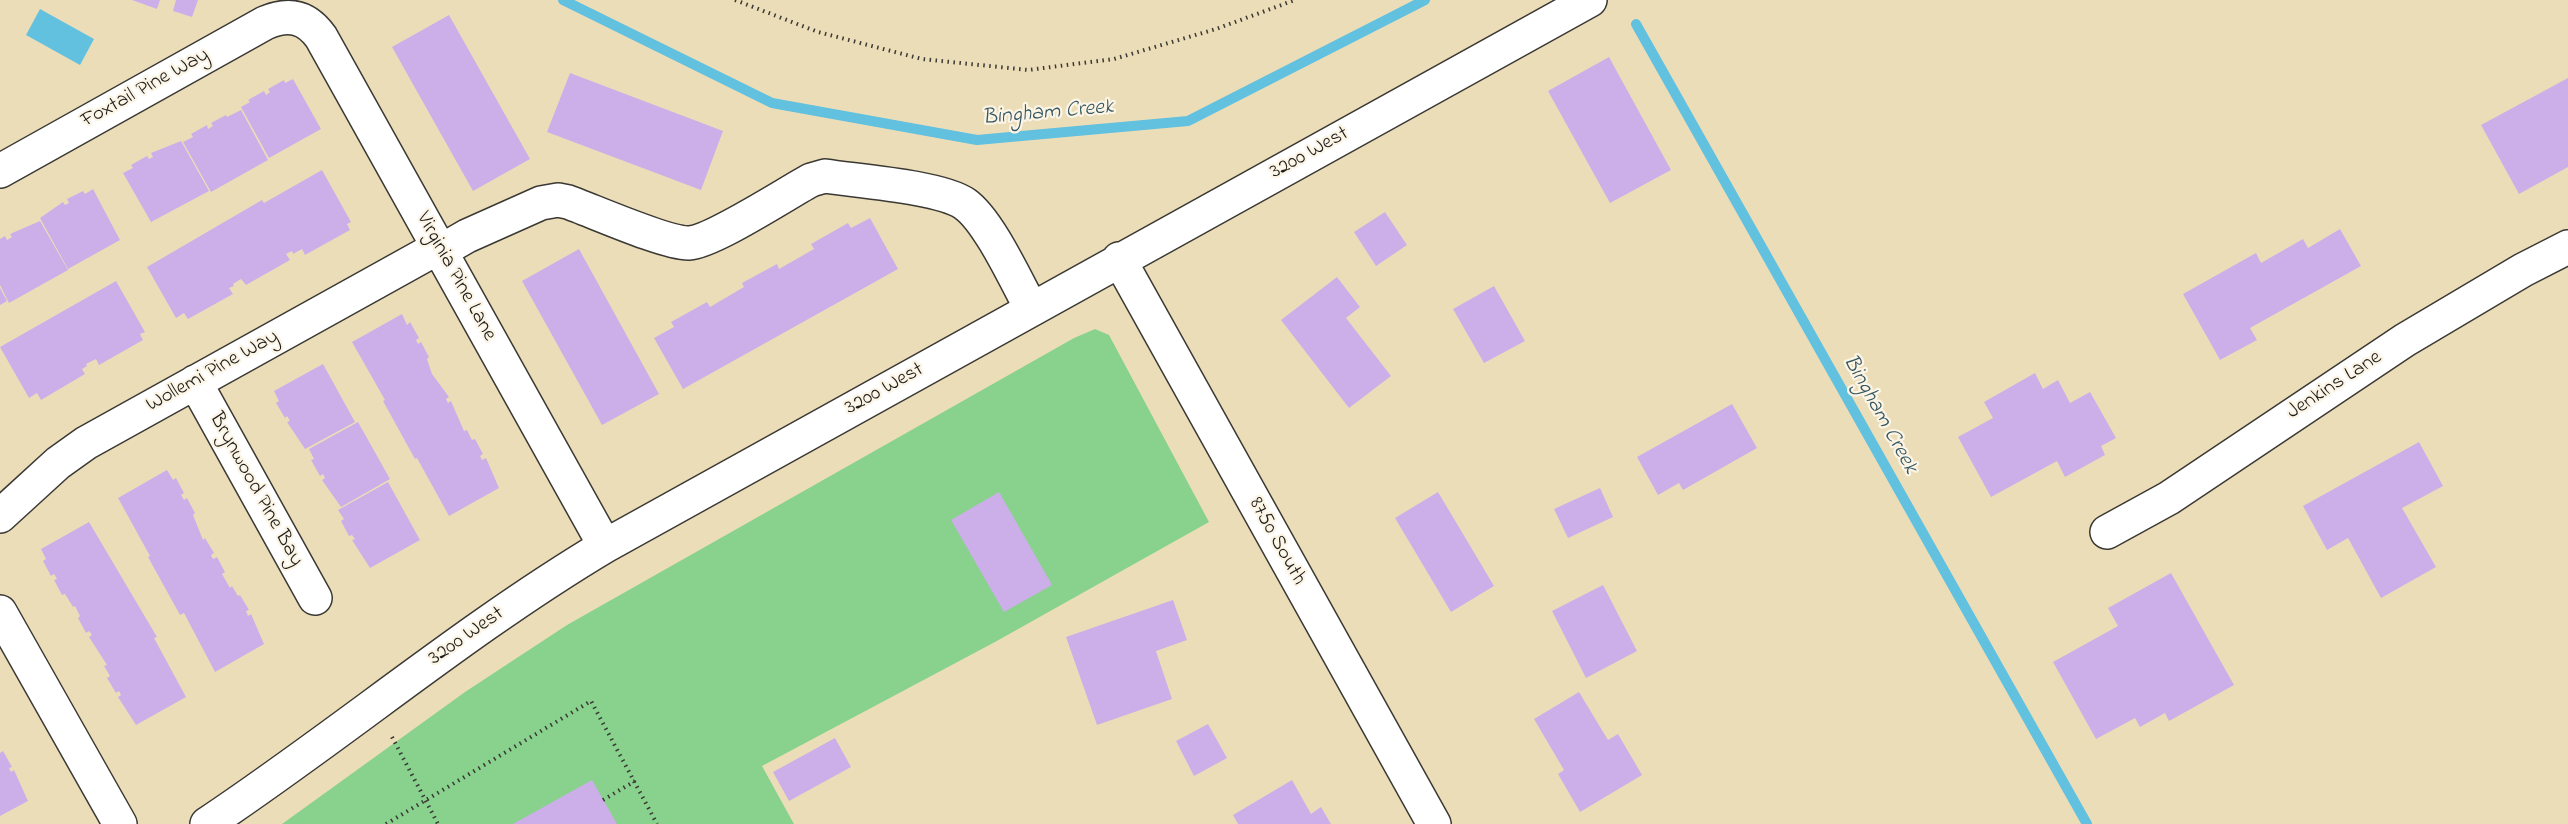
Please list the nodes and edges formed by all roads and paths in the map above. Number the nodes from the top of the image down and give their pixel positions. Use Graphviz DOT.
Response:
graph roads {
  1 [pos="735,0"];
  2 [pos="1295,0"];
  3 [pos="1590,0"];
  4 [pos="296,17"];
  5 [pos="0,171"];
  6 [pos="2568,247"];
  7 [pos="440,249"];
  8 [pos="1119,259"];
  9 [pos="1031,308"];
  10 [pos="195,382"];
  11 [pos="0,516"];
  12 [pos="2107,532"];
  13 [pos="605,546"];
  14 [pos="315,598"];
  15 [pos="0,612"];
  16 [pos="392,737"];
  17 [pos="635,781"];
  18 [pos="603,800"];
  19 [pos="425,801"];
  20 [pos="120,824"];
  21 [pos="207,824"];
  22 [pos="386,824"];
  23 [pos="438,824"];
  24 [pos="657,824"];
  25 [pos="1434,824"];
  1 -- 2 [label="path"];
  3 -- 8 [label="street, 3200 West"];
  4 -- 5 [label="street, Foxtail Pine Way"];
  4 -- 7 [label="street, Virginia Pine Lane"];
  6 -- 12 [label="street, Jenkins Lane"];
  7 -- 9 [label="street, Wollemi Pine Way"];
  7 -- 10 [label="street, Wollemi Pine Way"];
  7 -- 13 [label="street, Virginia Pine Lane"];
  8 -- 9 [label="street, 3200 West"];
  8 -- 25 [label="street, 8750 South"];
  9 -- 13 [label="street, 3200 West"];
  10 -- 11 [label="street, Wollemi Pine Way"];
  10 -- 14 [label="street, Brynwood Pine Bay"];
  13 -- 21 [label="street, 3200 West"];
  15 -- 20 [label="street"];
  16 -- 19 [label="path"];
  17 -- 18 [label="path"];
  17 -- 19 [label="path"];
  17 -- 24 [label="path"];
  19 -- 22 [label="path"];
  19 -- 23 [label="path"];
}
